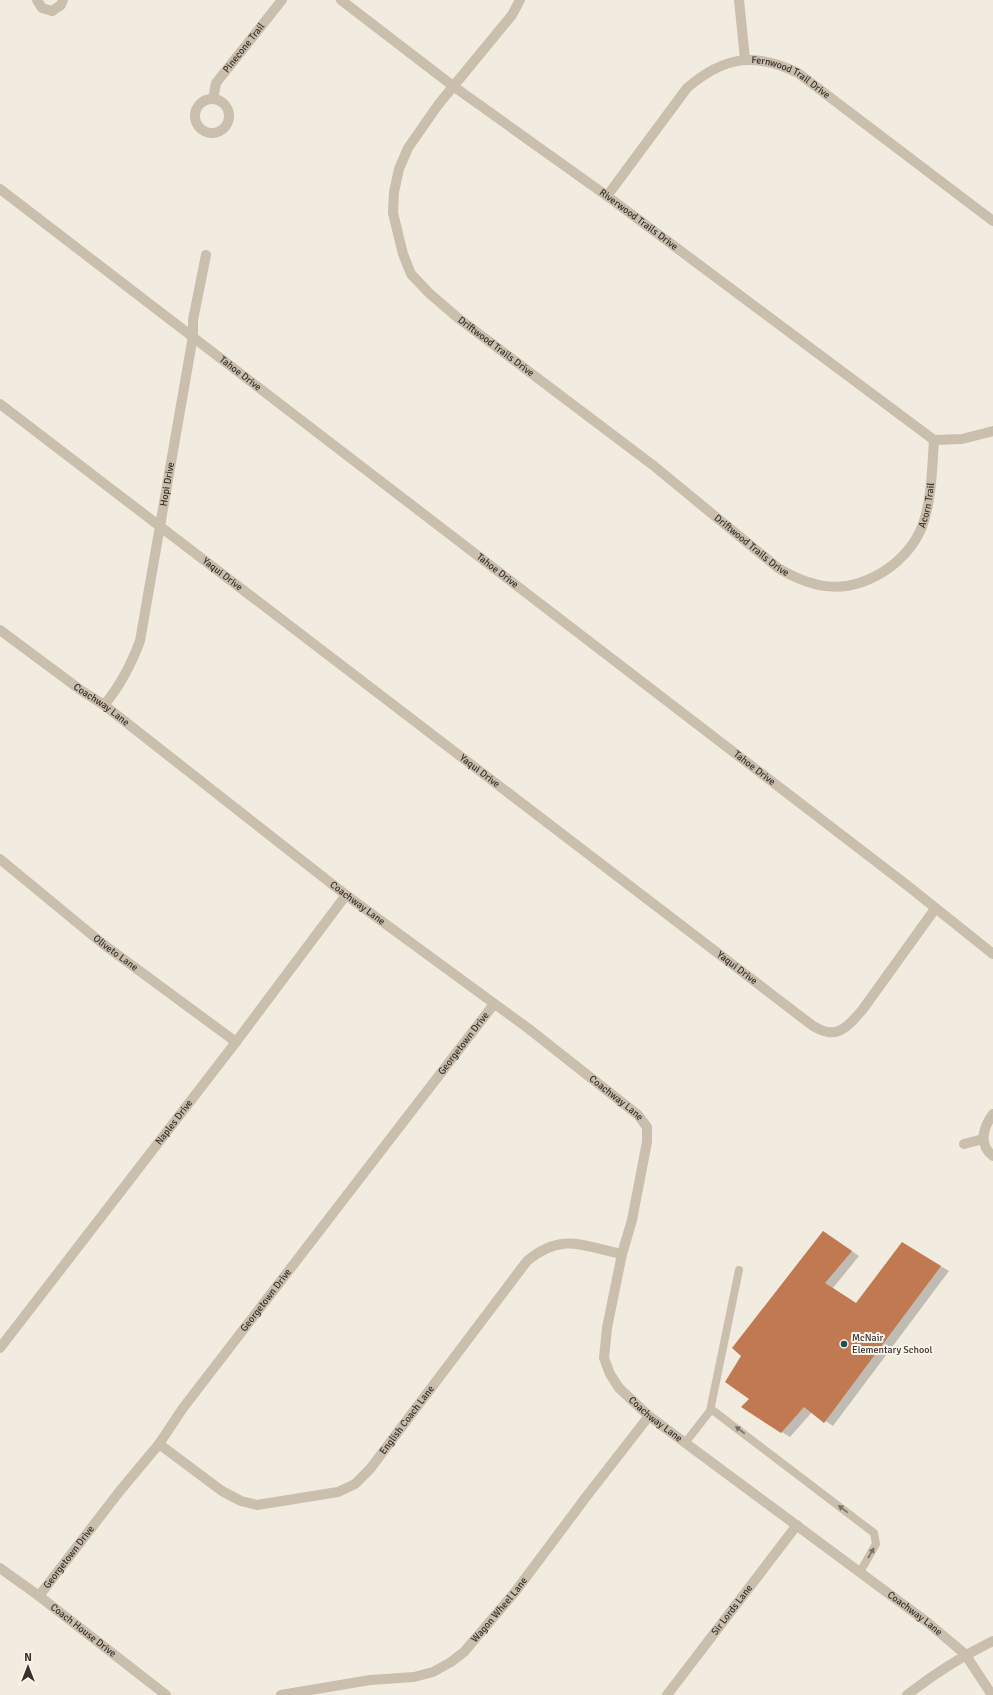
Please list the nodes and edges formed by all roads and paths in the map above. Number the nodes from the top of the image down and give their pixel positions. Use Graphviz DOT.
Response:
graph roads {
  1 [pos="37,0"];
  2 [pos="63,0"];
  3 [pos="282,0"];
  4 [pos="341,0"];
  5 [pos="520,0"];
  6 [pos="739,0"];
  7 [pos="745,59"];
  8 [pos="453,86"];
  9 [pos="213,99"];
  10 [pos="0,189"];
  11 [pos="607,196"];
  12 [pos="993,221"];
  13 [pos="206,255"];
  14 [pos="193,336"];
  15 [pos="0,404"];
  16 [pos="993,431"];
  17 [pos="934,440"];
  18 [pos="160,527"];
  19 [pos="844,587"];
  20 [pos="0,630"];
  21 [pos="104,705"];
  22 [pos="0,859"];
  23 [pos="346,895"];
  24 [pos="935,909"];
  25 [pos="993,954"];
  26 [pos="494,1004"];
  27 [pos="236,1042"];
  28 [pos="993,1114"];
  29 [pos="983,1140"];
  30 [pos="964,1144"];
  31 [pos="993,1156"];
  32 [pos="622,1254"];
  33 [pos="739,1270"];
  34 [pos="0,1348"];
  35 [pos="711,1408"];
  36 [pos="649,1416"];
  37 [pos="685,1443"];
  38 [pos="159,1444"];
  39 [pos="797,1525"];
  40 [pos="0,1568"];
  41 [pos="860,1572"];
  42 [pos="39,1596"];
  43 [pos="993,1640"];
  44 [pos="965,1654"];
  45 [pos="166,1695"];
  46 [pos="282,1695"];
  47 [pos="667,1695"];
  48 [pos="907,1695"];
  49 [pos="992,1695"];
  1 -- 2 [label="street"];
  3 -- 9 [label="street, Pinecone Trail"];
  4 -- 8 [label="street, Riverwood Trails Drive"];
  5 -- 8 [label="street, Driftwood Trails Drive"];
  6 -- 7 [label="street"];
  7 -- 11 [label="street, Fernwood Trail Drive"];
  7 -- 12 [label="street, Fernwood Trail Drive"];
  8 -- 11 [label="street, Riverwood Trails Drive"];
  8 -- 19 [label="street, Driftwood Trails Drive"];
  10 -- 14 [label="street, Tahoe Drive"];
  11 -- 17 [label="street, Riverwood Trails Drive"];
  13 -- 14 [label="street, Hopi Drive"];
  14 -- 18 [label="street, Hopi Drive"];
  14 -- 24 [label="street, Tahoe Drive"];
  15 -- 18 [label="street, Yaqui Drive"];
  16 -- 17 [label="street"];
  17 -- 19 [label="street, Acorn Trail"];
  18 -- 21 [label="street, Hopi Drive"];
  18 -- 24 [label="street, Yaqui Drive"];
  20 -- 21 [label="street, Coachway Lane"];
  21 -- 23 [label="street, Coachway Lane"];
  22 -- 27 [label="street, Oliveto Lane"];
  23 -- 26 [label="street, Coachway Lane"];
  23 -- 27 [label="street, Naples Drive"];
  24 -- 25 [label="street, Tahoe Drive"];
  26 -- 32 [label="street, Coachway Lane"];
  26 -- 38 [label="street, Georgetown Drive"];
  27 -- 34 [label="street, Naples Drive"];
  28 -- 29 [label="street"];
  29 -- 30 [label="street"];
  29 -- 31 [label="street"];
  32 -- 36 [label="street, Coachway Lane"];
  32 -- 38 [label="street, English Coach Lane"];
  33 -- 35 [label="lane"];
  35 -- 37 [label="lane"];
  41 -- 35 [label="lane, one-way"];
  36 -- 37 [label="street, Coachway Lane"];
  36 -- 46 [label="street, Wagon Wheel Lane"];
  37 -- 39 [label="street, Coachway Lane"];
  38 -- 42 [label="street, Georgetown Drive"];
  39 -- 41 [label="street, Coachway Lane"];
  39 -- 47 [label="street, Sir Lords Lane"];
  40 -- 42 [label="street, Coach House Drive"];
  41 -- 44 [label="street, Coachway Lane"];
  42 -- 45 [label="street, Coach House Drive"];
  43 -- 44 [label="street"];
  44 -- 48 [label="street"];
  44 -- 49 [label="street, Coachway Lane"];
}
